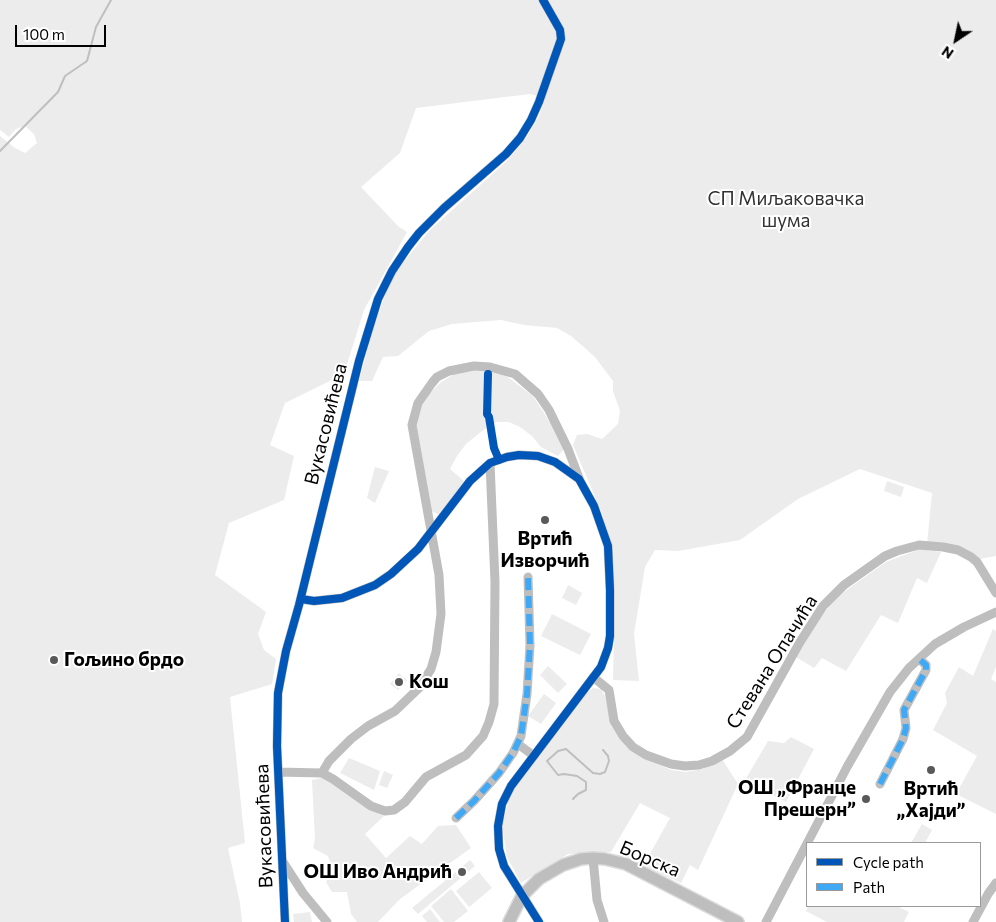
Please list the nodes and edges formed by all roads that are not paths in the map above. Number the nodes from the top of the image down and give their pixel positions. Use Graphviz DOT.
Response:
graph roads {
  1 [pos="543,0"];
  2 [pos="490,463"];
  3 [pos="579,479"];
  4 [pos="431,532"];
  5 [pos="528,577"];
  6 [pos="996,593"];
  7 [pos="301,599"];
  8 [pos="996,612"];
  9 [pos="919,659"];
  10 [pos="593,677"];
  11 [pos="518,744"];
  12 [pos="534,756"];
  13 [pos="278,772"];
  14 [pos="322,773"];
  15 [pos="880,784"];
  16 [pos="456,818"];
  17 [pos="807,842"];
  18 [pos="806,844"];
  19 [pos="593,858"];
  20 [pos="283,862"];
  21 [pos="996,883"];
  22 [pos="301,890"];
  23 [pos="522,896"];
  24 [pos="283,899"];
  25 [pos="285,922"];
  26 [pos="327,922"];
  27 [pos="509,922"];
  28 [pos="538,922"];
  29 [pos="604,922"];
  30 [pos="738,922"];
  31 [pos="766,922"];
  32 [pos="973,922"];
  1 -- 7 [label="street, Вукасовићева"];
  2 -- 3 [label="street"];
  2 -- 4 [label="street"];
  2 -- 14 [label="street"];
  3 -- 4 [label="street"];
  3 -- 10 [label="street"];
  4 -- 7 [label="street"];
  4 -- 14 [label="street"];
  5 -- 11 [label="street"];
  6 -- 10 [label="street, Стевана Опачића"];
  7 -- 13 [label="street, Вукасовићева"];
  8 -- 9 [label="street"];
  9 -- 15 [label="street"];
  9 -- 17 [label="street"];
  10 -- 12 [label="street"];
  11 -- 12 [label="street"];
  11 -- 16 [label="street"];
  12 -- 23 [label="street"];
  13 -- 14 [label="street"];
  13 -- 20 [label="street, Вукасовићева"];
  18 -- 31 [label="street"];
  19 -- 23 [label="main road, Борска"];
  19 -- 29 [label="street"];
  19 -- 30 [label="main road, Борска"];
  20 -- 22 [label="street"];
  20 -- 24 [label="street, Вукасовићева"];
  21 -- 32 [label="street"];
  22 -- 24 [label="street"];
  22 -- 26 [label="street"];
  23 -- 27 [label="main road, Борска"];
  23 -- 28 [label="street"];
  24 -- 25 [label="street, Вукасовићева"];
}
